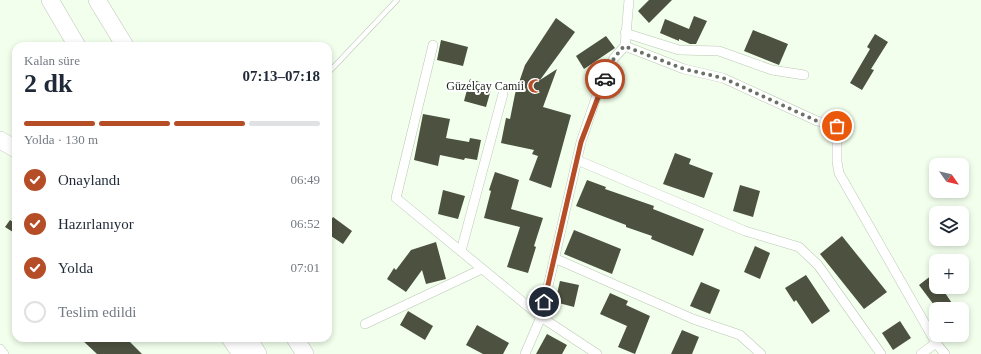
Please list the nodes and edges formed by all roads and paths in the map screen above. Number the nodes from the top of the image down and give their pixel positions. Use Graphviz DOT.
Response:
graph roads {
  1 [pos="50,0"];
  2 [pos="97,0"];
  3 [pos="109,0"];
  4 [pos="397,0"];
  5 [pos="629,0"];
  6 [pos="625,33"];
  7 [pos="75,42"];
  8 [pos="122,42"];
  9 [pos="132,42"];
  10 [pos="433,44"];
  11 [pos="624,46"];
  12 [pos="332,69"];
  13 [pos="804,75"];
  14 [pos="503,94"];
  15 [pos="0,140"];
  16 [pos="12,147"];
  17 [pos="577,160"];
  18 [pos="461,251"];
  19 [pos="554,258"];
  20 [pos="482,269"];
  21 [pos="541,317"];
  22 [pos="365,324"];
  23 [pos="233,342"];
  24 [pos="250,342"];
  25 [pos="298,342"];
  26 [pos="936,343"];
  27 [pos="0,349"];
  28 [pos="4,354"];
  29 [pos="241,354"];
  30 [pos="258,354"];
  31 [pos="305,354"];
  32 [pos="525,354"];
  33 [pos="597,354"];
  34 [pos="761,354"];
  35 [pos="881,354"];
  36 [pos="921,354"];
  37 [pos="945,354"];
  1 -- 7 [label="highway"];
  2 -- 8 [label="highway"];
  3 -- 9 [label="highway"];
  4 -- 12 [label="lane"];
  5 -- 6 [label="street"];
  6 -- 11 [label="street"];
  6 -- 13 [label="street"];
  10 -- 18 [label="street"];
  11 -- 17 [label="street"];
  11 -- 26 [label="street"];
  14 -- 18 [label="street"];
  15 -- 16 [label="highway"];
  17 -- 19 [label="street"];
  17 -- 35 [label="street"];
  18 -- 20 [label="street"];
  19 -- 21 [label="street"];
  19 -- 34 [label="street"];
  20 -- 21 [label="street"];
  20 -- 22 [label="street"];
  21 -- 32 [label="street"];
  21 -- 33 [label="street"];
  23 -- 29 [label="highway"];
  24 -- 30 [label="highway"];
  25 -- 31 [label="highway"];
  26 -- 36 [label="street"];
  26 -- 37 [label="street"];
  27 -- 28 [label="street"];
}
